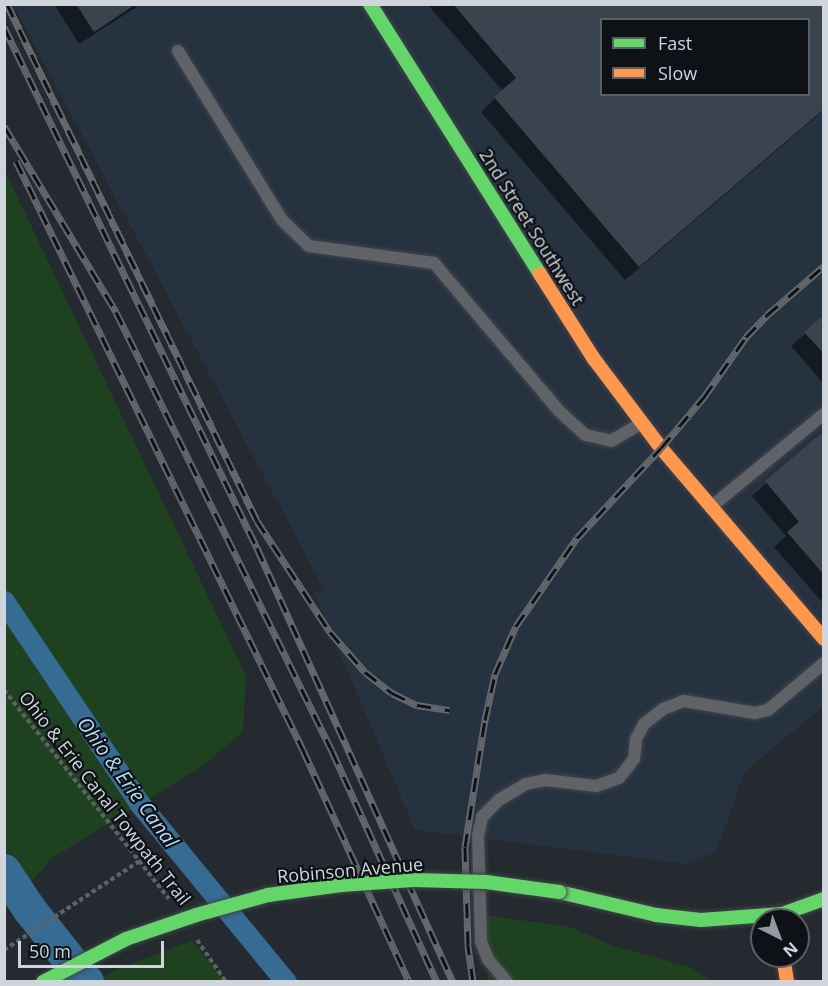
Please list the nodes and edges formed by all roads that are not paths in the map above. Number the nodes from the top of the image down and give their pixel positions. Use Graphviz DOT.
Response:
graph roads {
  1 [pos="370,4"];
  2 [pos="178,51"];
  3 [pos="824,414"];
  4 [pos="641,423"];
  5 [pos="711,507"];
  6 [pos="824,639"];
  7 [pos="824,663"];
  8 [pos="824,899"];
  9 [pos="803,908"];
  10 [pos="750,917"];
  11 [pos="43,981"];
  12 [pos="507,981"];
  1 -- 4 [label="main road, 2nd Street Southwest"];
  2 -- 4 [label="lane"];
  3 -- 5 [label="lane"];
  4 -- 5 [label="main road, 2nd Street Southwest"];
  5 -- 6 [label="main road, 2nd Street Southwest"];
  7 -- 12 [label="lane"];
  8 -- 9 [label="main road, Robinson Avenue"];
  10 -- 11 [label="main road, Robinson Avenue, bridge"];
}
